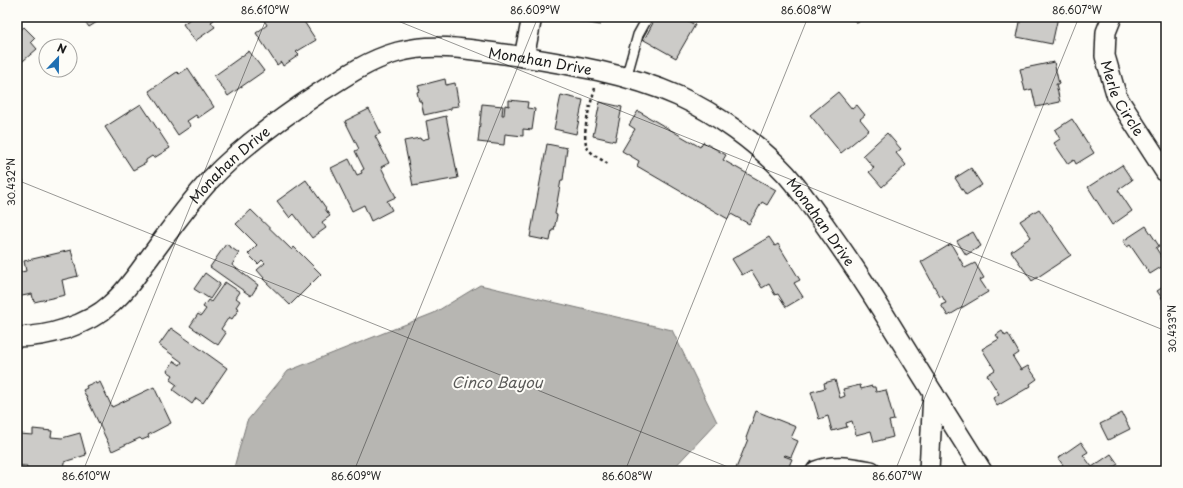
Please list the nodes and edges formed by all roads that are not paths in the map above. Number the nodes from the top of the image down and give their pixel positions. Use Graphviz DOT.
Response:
graph roads {
  1 [pos="532,17"];
  2 [pos="648,17"];
  3 [pos="1112,17"];
  4 [pos="524,57"];
  5 [pos="626,78"];
  6 [pos="1166,173"];
  7 [pos="17,337"];
  8 [pos="933,393"];
  9 [pos="816,471"];
  10 [pos="871,471"];
  11 [pos="929,471"];
  12 [pos="982,471"];
  1 -- 4 [label="street"];
  2 -- 5 [label="lane"];
  3 -- 6 [label="street, Merle Circle"];
  4 -- 5 [label="street, Monahan Drive"];
  4 -- 7 [label="street, Monahan Drive"];
  5 -- 8 [label="street, Monahan Drive"];
  8 -- 11 [label="street"];
  8 -- 12 [label="street, Monahan Drive"];
  9 -- 10 [label="street"];
}
